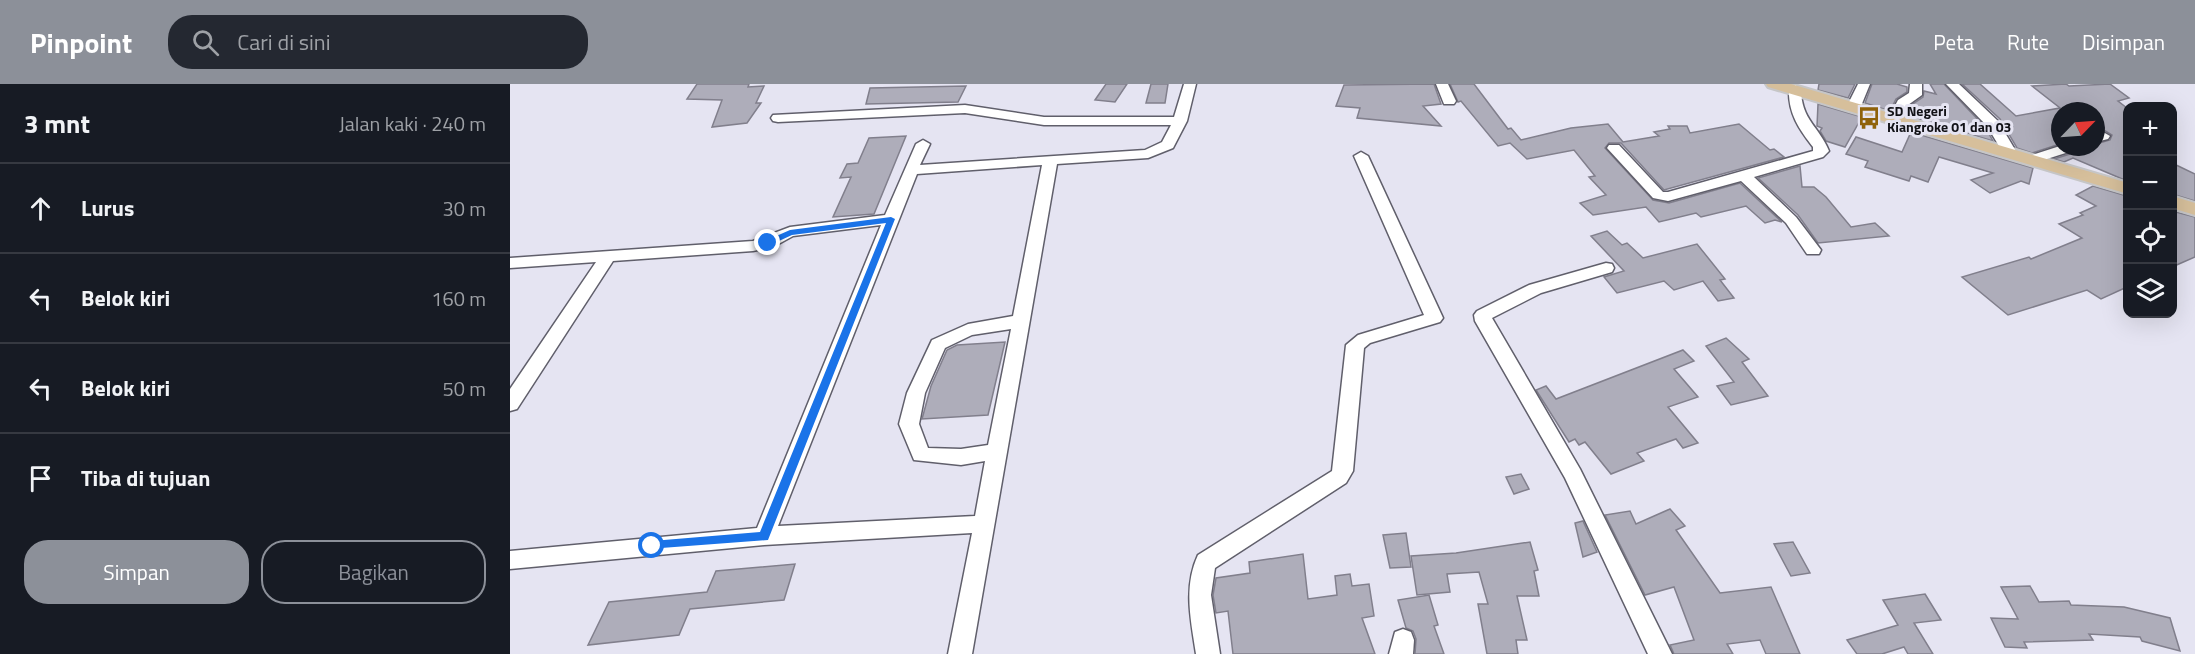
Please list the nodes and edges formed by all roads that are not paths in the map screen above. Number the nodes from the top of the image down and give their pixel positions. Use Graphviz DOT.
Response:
graph roads {
  1 [pos="1190,84"];
  2 [pos="1442,84"];
  3 [pos="1774,84"];
  4 [pos="1864,84"];
  5 [pos="1916,84"];
  6 [pos="1952,84"];
  7 [pos="1795,89"];
  8 [pos="1449,101"];
  9 [pos="1854,106"];
  10 [pos="778,118"];
  11 [pos="1895,119"];
  12 [pos="1180,121"];
  13 [pos="923,144"];
  14 [pos="1614,148"];
  15 [pos="2010,153"];
  16 [pos="2051,153"];
  17 [pos="1361,156"];
  18 [pos="2031,160"];
  19 [pos="1050,162"];
  20 [pos="911,170"];
  21 [pos="1744,175"];
  22 [pos="2123,188"];
  23 [pos="2177,204"];
  24 [pos="2195,209"];
  25 [pos="891,219"];
  26 [pos="1813,250"];
  27 [pos="608,256"];
  28 [pos="510,263"];
  29 [pos="1606,268"];
  30 [pos="1020,321"];
  31 [pos="510,405"];
  32 [pos="997,452"];
  33 [pos="983,524"];
  34 [pos="764,536"];
  35 [pos="510,560"];
  36 [pos="960,654"];
  37 [pos="1208,654"];
  38 [pos="1660,654"];
  1 -- 12 [label="street"];
  2 -- 8 [label="street"];
  3 -- 7 [label="main road"];
  4 -- 9 [label="street"];
  5 -- 11 [label="street"];
  6 -- 15 [label="street"];
  7 -- 9 [label="main road"];
  7 -- 21 [label="street"];
  9 -- 11 [label="main road"];
  10 -- 12 [label="street"];
  11 -- 15 [label="main road"];
  12 -- 19 [label="street"];
  13 -- 20 [label="street"];
  14 -- 21 [label="street"];
  15 -- 18 [label="main road"];
  16 -- 18 [label="street"];
  17 -- 37 [label="street"];
  18 -- 22 [label="main road"];
  19 -- 20 [label="street"];
  19 -- 30 [label="street"];
  20 -- 25 [label="street"];
  21 -- 26 [label="street"];
  23 -- 24 [label="main road"];
  25 -- 27 [label="street"];
  25 -- 34 [label="street"];
  27 -- 28 [label="street"];
  27 -- 31 [label="street"];
  29 -- 38 [label="street"];
  30 -- 32 [label="street"];
  30 -- 32 [label="street"];
  32 -- 33 [label="street"];
  33 -- 34 [label="street"];
  33 -- 36 [label="street"];
  34 -- 35 [label="street"];
}
